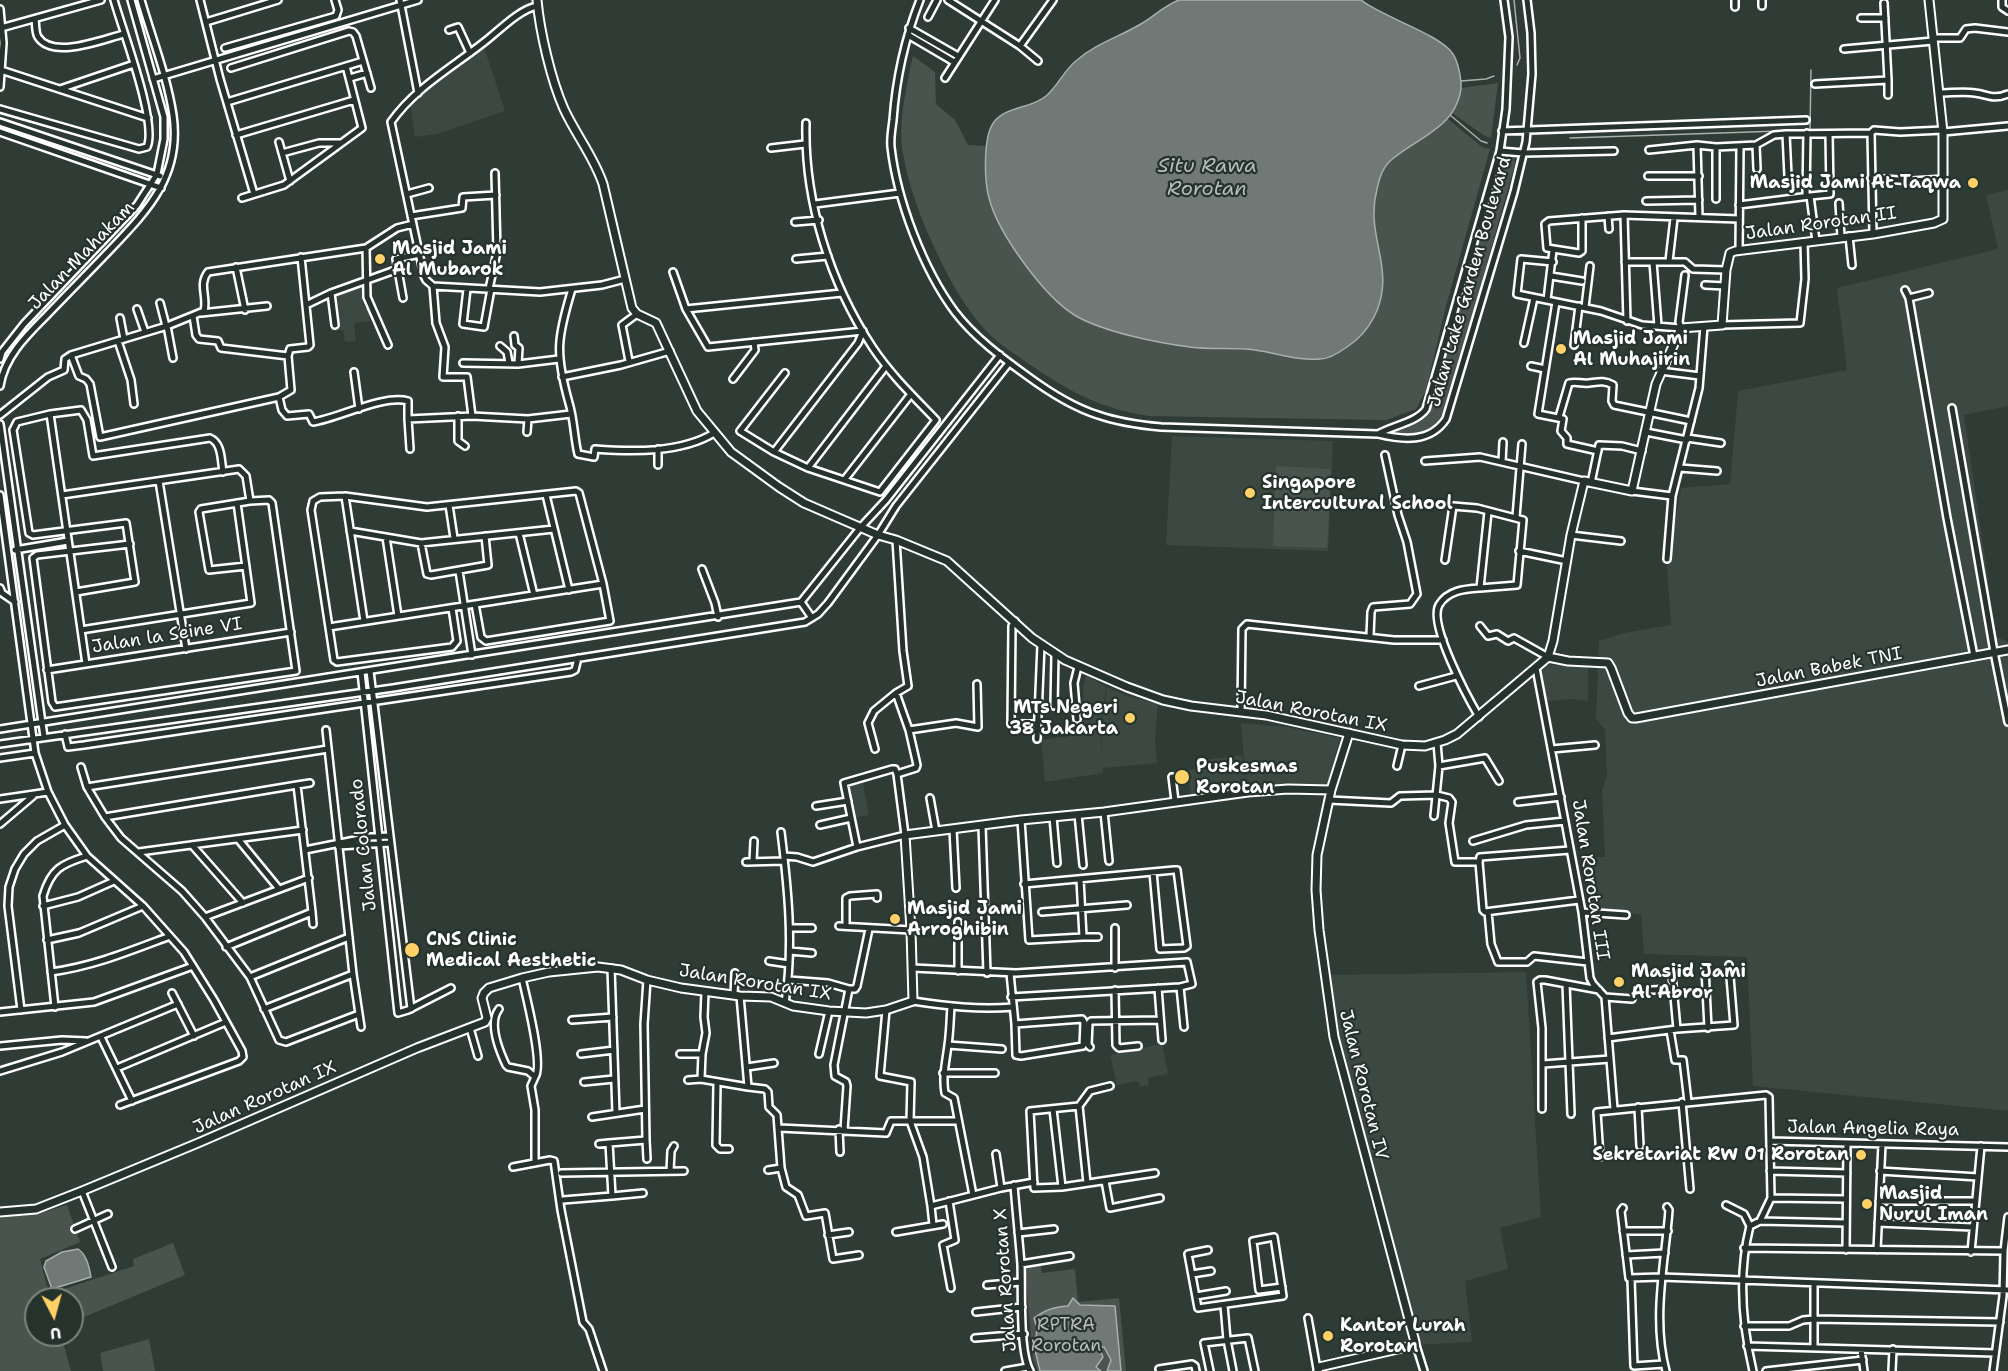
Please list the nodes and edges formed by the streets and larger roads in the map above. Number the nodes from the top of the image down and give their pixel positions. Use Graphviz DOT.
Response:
graph roads {
  1 [pos="101,0"];
  2 [pos="114,0"];
  3 [pos="131,0"];
  4 [pos="141,0"];
  5 [pos="200,0"];
  6 [pos="278,0"];
  7 [pos="335,0"];
  8 [pos="418,0"];
  9 [pos="920,0"];
  10 [pos="937,0"];
  11 [pos="948,0"];
  12 [pos="995,0"];
  13 [pos="1053,0"];
  14 [pos="1504,0"];
  15 [pos="1527,0"];
  16 [pos="1929,0"];
  17 [pos="2002,0"];
  18 [pos="400,3"];
  19 [pos="1884,3"];
  20 [pos="535,5"];
  21 [pos="0,9"];
  22 [pos="2008,11"];
  23 [pos="928,17"];
  24 [pos="1861,18"];
  25 [pos="1885,18"];
  26 [pos="35,19"];
  27 [pos="981,21"];
  28 [pos="206,22"];
  29 [pos="2,28"];
  30 [pos="909,28"];
  31 [pos="449,30"];
  32 [pos="2008,32"];
  33 [pos="124,34"];
  34 [pos="908,35"];
  35 [pos="1933,39"];
  36 [pos="1020,46"];
  37 [pos="1887,46"];
  38 [pos="225,48"];
  39 [pos="1844,50"];
  40 [pos="470,53"];
  41 [pos="956,59"];
  42 [pos="216,61"];
  43 [pos="363,61"];
  44 [pos="1038,61"];
  45 [pos="134,64"];
  46 [pos="346,66"];
  47 [pos="231,68"];
  48 [pos="1,70"];
  49 [pos="367,74"];
  50 [pos="164,76"];
  51 [pos="351,78"];
  52 [pos="945,78"];
  53 [pos="153,79"];
  54 [pos="1887,80"];
  55 [pos="1815,84"];
  56 [pos="0,87"];
  57 [pos="371,88"];
  58 [pos="60,89"];
  59 [pos="418,93"];
  60 [pos="1940,93"];
  61 [pos="2008,94"];
  62 [pos="1888,95"];
  63 [pos="354,99"];
  64 [pos="227,102"];
  65 [pos="0,109"];
  66 [pos="148,118"];
  67 [pos="1806,120"];
  68 [pos="0,122"];
  69 [pos="806,123"];
  70 [pos="2008,126"];
  71 [pos="1528,130"];
  72 [pos="1502,131"];
  73 [pos="1943,131"];
  74 [pos="0,132"];
  75 [pos="1807,133"];
  76 [pos="1871,133"];
  77 [pos="1786,134"];
  78 [pos="1828,134"];
  79 [pos="236,135"];
  80 [pos="279,142"];
  81 [pos="340,143"];
  82 [pos="805,144"];
  83 [pos="1697,145"];
  84 [pos="1756,145"];
  85 [pos="1716,147"];
  86 [pos="1740,147"];
  87 [pos="771,148"];
  88 [pos="1649,150"];
  89 [pos="1500,151"];
  90 [pos="1614,151"];
  91 [pos="282,153"];
  92 [pos="1523,153"];
  93 [pos="1758,169"];
  94 [pos="495,173"];
  95 [pos="157,174"];
  96 [pos="1648,176"];
  97 [pos="1699,176"];
  98 [pos="1788,176"];
  99 [pos="165,178"];
  100 [pos="1871,178"];
  101 [pos="1944,179"];
  102 [pos="290,181"];
  103 [pos="153,184"];
  104 [pos="161,188"];
  105 [pos="429,188"];
  106 [pos="900,193"];
  107 [pos="254,194"];
  108 [pos="407,194"];
  109 [pos="496,195"];
  110 [pos="1808,196"];
  111 [pos="242,198"];
  112 [pos="1716,199"];
  113 [pos="1699,200"];
  114 [pos="1646,201"];
  115 [pos="1839,203"];
  116 [pos="815,204"];
  117 [pos="1739,205"];
  118 [pos="1624,215"];
  119 [pos="411,216"];
  120 [pos="1608,216"];
  121 [pos="1582,218"];
  122 [pos="1674,218"];
  123 [pos="1699,218"];
  124 [pos="1738,219"];
  125 [pos="819,220"];
  126 [pos="795,222"];
  127 [pos="413,224"];
  128 [pos="1610,229"];
  129 [pos="1873,234"];
  130 [pos="1845,237"];
  131 [pos="1816,241"];
  132 [pos="1804,242"];
  133 [pos="366,248"];
  134 [pos="1553,250"];
  135 [pos="1739,250"];
  136 [pos="420,254"];
  137 [pos="828,256"];
  138 [pos="301,257"];
  139 [pos="796,259"];
  140 [pos="1669,261"];
  141 [pos="1552,262"];
  142 [pos="1625,262"];
  143 [pos="1653,262"];
  144 [pos="1852,265"];
  145 [pos="1590,266"];
  146 [pos="237,267"];
  147 [pos="398,269"];
  148 [pos="1726,270"];
  149 [pos="673,272"];
  150 [pos="1685,274"];
  151 [pos="1551,276"];
  152 [pos="366,280"];
  153 [pos="620,280"];
  154 [pos="1582,281"];
  155 [pos="1705,285"];
  156 [pos="433,286"];
  157 [pos="1725,286"];
  158 [pos="467,289"];
  159 [pos="490,289"];
  160 [pos="572,289"];
  161 [pos="1905,290"];
  162 [pos="331,293"];
  163 [pos="842,293"];
  164 [pos="1927,294"];
  165 [pos="1910,297"];
  166 [pos="403,298"];
  167 [pos="1534,298"];
  168 [pos="1547,300"];
  169 [pos="1556,302"];
  170 [pos="160,303"];
  171 [pos="306,304"];
  172 [pos="267,306"];
  173 [pos="1582,307"];
  174 [pos="137,309"];
  175 [pos="686,309"];
  176 [pos="244,310"];
  177 [pos="637,314"];
  178 [pos="196,315"];
  179 [pos="120,318"];
  180 [pos="1627,321"];
  181 [pos="335,325"];
  182 [pos="1722,325"];
  183 [pos="166,326"];
  184 [pos="1658,326"];
  185 [pos="1704,326"];
  186 [pos="1681,328"];
  187 [pos="145,332"];
  188 [pos="514,336"];
  189 [pos="121,340"];
  190 [pos="754,342"];
  191 [pos="1524,343"];
  192 [pos="388,345"];
  193 [pos="1574,345"];
  194 [pos="500,346"];
  195 [pos="670,351"];
  196 [pos="71,355"];
  197 [pos="288,356"];
  198 [pos="1000,356"];
  199 [pos="174,358"];
  200 [pos="0,359"];
  201 [pos="559,359"];
  202 [pos="629,361"];
  203 [pos="463,363"];
  204 [pos="508,363"];
  205 [pos="518,363"];
  206 [pos="1009,363"];
  207 [pos="886,366"];
  208 [pos="1531,366"];
  209 [pos="1545,369"];
  210 [pos="1660,371"];
  211 [pos="354,372"];
  212 [pos="785,374"];
  213 [pos="1700,376"];
  214 [pos="562,377"];
  215 [pos="733,380"];
  216 [pos="0,386"];
  217 [pos="910,394"];
  218 [pos="279,397"];
  219 [pos="134,404"];
  220 [pos="1952,408"];
  221 [pos="359,410"];
  222 [pos="1649,413"];
  223 [pos="50,414"];
  224 [pos="572,414"];
  225 [pos="0,415"];
  226 [pos="459,416"];
  227 [pos="472,416"];
  228 [pos="1559,417"];
  229 [pos="408,419"];
  230 [pos="528,419"];
  231 [pos="1691,421"];
  232 [pos="0,424"];
  233 [pos="527,432"];
  234 [pos="1646,432"];
  235 [pos="711,434"];
  236 [pos="1378,434"];
  237 [pos="1687,439"];
  238 [pos="1503,442"];
  239 [pos="1721,442"];
  240 [pos="1522,444"];
  241 [pos="465,446"];
  242 [pos="1598,448"];
  243 [pos="410,449"];
  244 [pos="658,449"];
  245 [pos="1642,451"];
  246 [pos="774,452"];
  247 [pos="1385,455"];
  248 [pos="1425,461"];
  249 [pos="1502,462"];
  250 [pos="658,465"];
  251 [pos="1520,466"];
  252 [pos="808,468"];
  253 [pos="1680,468"];
  254 [pos="1717,471"];
  255 [pos="223,472"];
  256 [pos="845,479"];
  257 [pos="159,481"];
  258 [pos="1588,482"];
  259 [pos="1632,491"];
  260 [pos="62,495"];
  261 [pos="546,495"];
  262 [pos="345,496"];
  263 [pos="1672,496"];
  264 [pos="0,497"];
  265 [pos="886,500"];
  266 [pos="250,501"];
  267 [pos="237,503"];
  268 [pos="449,505"];
  269 [pos="896,506"];
  270 [pos="1488,512"];
  271 [pos="1,514"];
  272 [pos="1516,517"];
  273 [pos="860,528"];
  274 [pos="67,530"];
  275 [pos="554,530"];
  276 [pos="350,531"];
  277 [pos="519,533"];
  278 [pos="878,535"];
  279 [pos="1571,535"];
  280 [pos="485,536"];
  281 [pos="386,537"];
  282 [pos="454,538"];
  283 [pos="68,541"];
  284 [pos="1621,541"];
  285 [pos="421,543"];
  286 [pos="130,544"];
  287 [pos="896,545"];
  288 [pos="17,549"];
  289 [pos="8,551"];
  290 [pos="1519,551"];
  291 [pos="70,553"];
  292 [pos="1667,559"];
  293 [pos="1445,560"];
  294 [pos="1567,561"];
  295 [pos="246,566"];
  296 [pos="702,569"];
  297 [pos="459,571"];
  298 [pos="603,584"];
  299 [pos="0,588"];
  300 [pos="1480,588"];
  301 [pos="569,590"];
  302 [pos="76,592"];
  303 [pos="534,595"];
  304 [pos="15,602"];
  305 [pos="801,602"];
  306 [pos="475,604"];
  307 [pos="465,606"];
  308 [pos="452,608"];
  309 [pos="180,615"];
  310 [pos="398,616"];
  311 [pos="718,617"];
  312 [pos="812,618"];
  313 [pos="364,621"];
  314 [pos="1014,623"];
  315 [pos="1480,626"];
  316 [pos="329,627"];
  317 [pos="81,630"];
  318 [pos="291,632"];
  319 [pos="1370,636"];
  320 [pos="1443,640"];
  321 [pos="1041,645"];
  322 [pos="186,649"];
  323 [pos="2008,650"];
  324 [pos="1992,652"];
  325 [pos="1055,654"];
  326 [pos="472,655"];
  327 [pos="1976,655"];
  328 [pos="1548,657"];
  329 [pos="578,658"];
  330 [pos="86,664"];
  331 [pos="1078,667"];
  332 [pos="1536,668"];
  333 [pos="47,670"];
  334 [pos="371,674"];
  335 [pos="482,674"];
  336 [pos="361,675"];
  337 [pos="1456,676"];
  338 [pos="977,684"];
  339 [pos="484,686"];
  340 [pos="1419,686"];
  341 [pos="372,689"];
  342 [pos="362,691"];
  343 [pos="896,693"];
  344 [pos="374,703"];
  345 [pos="364,704"];
  346 [pos="1054,706"];
  347 [pos="1241,712"];
  348 [pos="206,715"];
  349 [pos="1479,717"];
  350 [pos="1077,718"];
  351 [pos="42,722"];
  352 [pos="2008,722"];
  353 [pos="32,724"];
  354 [pos="1038,724"];
  355 [pos="207,726"];
  356 [pos="0,729"];
  357 [pos="326,730"];
  358 [pos="909,730"];
  359 [pos="1349,733"];
  360 [pos="65,734"];
  361 [pos="44,737"];
  362 [pos="33,739"];
  363 [pos="1037,739"];
  364 [pos="1437,743"];
  365 [pos="0,744"];
  366 [pos="1595,745"];
  367 [pos="1401,746"];
  368 [pos="328,749"];
  369 [pos="875,749"];
  370 [pos="1552,749"];
  371 [pos="35,753"];
  372 [pos="0,758"];
  373 [pos="1397,766"];
  374 [pos="1439,766"];
  375 [pos="81,767"];
  376 [pos="897,774"];
  377 [pos="1172,777"];
  378 [pos="1499,781"];
  379 [pos="310,783"];
  380 [pos="297,785"];
  381 [pos="87,787"];
  382 [pos="1331,790"];
  383 [pos="48,792"];
  384 [pos="34,795"];
  385 [pos="1437,795"];
  386 [pos="1561,797"];
  387 [pos="930,798"];
  388 [pos="0,799"];
  389 [pos="1329,800"];
  390 [pos="848,801"];
  391 [pos="1175,801"];
  392 [pos="1518,802"];
  393 [pos="816,806"];
  394 [pos="1104,812"];
  395 [pos="1078,814"];
  396 [pos="1434,816"];
  397 [pos="1053,817"];
  398 [pos="105,818"];
  399 [pos="851,818"];
  400 [pos="1021,820"];
  401 [pos="1565,821"];
  402 [pos="387,823"];
  403 [pos="0,824"];
  404 [pos="377,824"];
  405 [pos="65,825"];
  406 [pos="820,825"];
  407 [pos="982,826"];
  408 [pos="953,829"];
  409 [pos="303,830"];
  410 [pos="936,831"];
  411 [pos="780,832"];
  412 [pos="905,835"];
  413 [pos="378,836"];
  414 [pos="389,836"];
  415 [pos="238,839"];
  416 [pos="754,841"];
  417 [pos="1473,841"];
  418 [pos="390,843"];
  419 [pos="192,845"];
  420 [pos="336,845"];
  421 [pos="379,845"];
  422 [pos="857,847"];
  423 [pos="305,850"];
  424 [pos="1570,850"];
  425 [pos="139,852"];
  426 [pos="87,856"];
  427 [pos="784,859"];
  428 [pos="1109,861"];
  429 [pos="746,862"];
  430 [pos="753,862"];
  431 [pos="1479,862"];
  432 [pos="1057,863"];
  433 [pos="1083,865"];
  434 [pos="1153,872"];
  435 [pos="309,878"];
  436 [pos="1080,879"];
  437 [pos="114,881"];
  438 [pos="1024,884"];
  439 [pos="956,888"];
  440 [pos="279,889"];
  441 [pos="877,898"];
  442 [pos="1579,900"];
  443 [pos="243,903"];
  444 [pos="1127,905"];
  445 [pos="43,906"];
  446 [pos="143,906"];
  447 [pos="1082,910"];
  448 [pos="312,912"];
  449 [pos="1042,912"];
  450 [pos="1488,912"];
  451 [pos="1582,912"];
  452 [pos="1626,915"];
  453 [pos="205,917"];
  454 [pos="958,922"];
  455 [pos="313,924"];
  456 [pos="812,927"];
  457 [pos="791,928"];
  458 [pos="1115,928"];
  459 [pos="869,929"];
  460 [pos="911,930"];
  461 [pos="171,936"];
  462 [pos="349,937"];
  463 [pos="1083,937"];
  464 [pos="1098,937"];
  465 [pos="47,940"];
  466 [pos="226,947"];
  467 [pos="790,951"];
  468 [pos="812,952"];
  469 [pos="769,961"];
  470 [pos="1588,962"];
  471 [pos="789,963"];
  472 [pos="1729,965"];
  473 [pos="193,966"];
  474 [pos="611,968"];
  475 [pos="913,968"];
  476 [pos="1115,968"];
  477 [pos="1705,969"];
  478 [pos="958,971"];
  479 [pos="51,972"];
  480 [pos="735,973"];
  481 [pos="987,973"];
  482 [pos="1007,973"];
  483 [pos="353,974"];
  484 [pos="1672,975"];
  485 [pos="250,977"];
  486 [pos="522,978"];
  487 [pos="646,980"];
  488 [pos="789,980"];
  489 [pos="1566,984"];
  490 [pos="1180,987"];
  491 [pos="451,988"];
  492 [pos="1158,988"];
  493 [pos="849,989"];
  494 [pos="1673,989"];
  495 [pos="1114,990"];
  496 [pos="1599,990"];
  497 [pos="1652,990"];
  498 [pos="705,992"];
  499 [pos="172,993"];
  500 [pos="737,996"];
  501 [pos="1011,997"];
  502 [pos="1605,997"];
  503 [pos="1632,999"];
  504 [pos="913,1001"];
  505 [pos="785,1003"];
  506 [pos="178,1004"];
  507 [pos="54,1006"];
  508 [pos="951,1007"];
  509 [pos="1012,1007"];
  510 [pos="411,1009"];
  511 [pos="499,1009"];
  512 [pos="21,1010"];
  513 [pos="264,1010"];
  514 [pos="886,1010"];
  515 [pos="829,1011"];
  516 [pos="0,1012"];
  517 [pos="844,1012"];
  518 [pos="359,1014"];
  519 [pos="613,1017"];
  520 [pos="572,1020"];
  521 [pos="1115,1020"];
  522 [pos="1160,1020"];
  523 [pos="226,1022"];
  524 [pos="1015,1024"];
  525 [pos="361,1027"];
  526 [pos="1184,1027"];
  527 [pos="470,1028"];
  528 [pos="1708,1028"];
  529 [pos="1677,1029"];
  530 [pos="1670,1030"];
  531 [pos="101,1036"];
  532 [pos="194,1036"];
  533 [pos="1608,1038"];
  534 [pos="1162,1040"];
  535 [pos="88,1041"];
  536 [pos="948,1045"];
  537 [pos="0,1046"];
  538 [pos="1138,1046"];
  539 [pos="1090,1047"];
  540 [pos="614,1050"];
  541 [pos="1002,1050"];
  542 [pos="819,1053"];
  543 [pos="581,1054"];
  544 [pos="680,1054"];
  545 [pos="702,1054"];
  546 [pos="478,1056"];
  547 [pos="1610,1059"];
  548 [pos="1568,1062"];
  549 [pos="774,1063"];
  550 [pos="1543,1064"];
  551 [pos="747,1067"];
  552 [pos="117,1068"];
  553 [pos="0,1071"];
  554 [pos="943,1073"];
  555 [pos="995,1073"];
  556 [pos="535,1077"];
  557 [pos="614,1079"];
  558 [pos="701,1079"];
  559 [pos="688,1080"];
  560 [pos="585,1082"];
  561 [pos="717,1083"];
  562 [pos="1110,1086"];
  563 [pos="748,1087"];
  564 [pos="132,1101"];
  565 [pos="1685,1102"];
  566 [pos="120,1106"];
  567 [pos="1079,1107"];
  568 [pos="1638,1107"];
  569 [pos="645,1109"];
  570 [pos="1053,1109"];
  571 [pos="1542,1109"];
  572 [pos="1614,1109"];
  573 [pos="616,1113"];
  574 [pos="1570,1114"];
  575 [pos="592,1117"];
  576 [pos="910,1121"];
  577 [pos="958,1121"];
  578 [pos="779,1128"];
  579 [pos="842,1130"];
  580 [pos="646,1140"];
  581 [pos="1770,1141"];
  582 [pos="609,1143"];
  583 [pos="1847,1143"];
  584 [pos="599,1144"];
  585 [pos="1881,1144"];
  586 [pos="674,1146"];
  587 [pos="1640,1146"];
  588 [pos="1981,1146"];
  589 [pos="2008,1146"];
  590 [pos="729,1149"];
  591 [pos="840,1152"];
  592 [pos="996,1154"];
  593 [pos="1600,1157"];
  594 [pos="646,1159"];
  595 [pos="535,1163"];
  596 [pos="513,1167"];
  597 [pos="781,1168"];
  598 [pos="768,1170"];
  599 [pos="670,1171"];
  600 [pos="684,1171"];
  601 [pos="1770,1171"];
  602 [pos="1880,1171"];
  603 [pos="561,1173"];
  604 [pos="611,1173"];
  605 [pos="1155,1173"];
  606 [pos="1847,1173"];
  607 [pos="1978,1177"];
  608 [pos="1105,1181"];
  609 [pos="1034,1182"];
  610 [pos="1087,1183"];
  611 [pos="1014,1185"];
  612 [pos="1062,1187"];
  613 [pos="1001,1188"];
  614 [pos="1690,1189"];
  615 [pos="82,1191"];
  616 [pos="643,1193"];
  617 [pos="973,1195"];
  618 [pos="612,1196"];
  619 [pos="1160,1198"];
  620 [pos="1771,1198"];
  621 [pos="1846,1199"];
  622 [pos="563,1200"];
  623 [pos="949,1201"];
  624 [pos="1879,1201"];
  625 [pos="1976,1201"];
  626 [pos="1726,1205"];
  627 [pos="931,1206"];
  628 [pos="1667,1207"];
  629 [pos="1623,1208"];
  630 [pos="0,1212"];
  631 [pos="108,1214"];
  632 [pos="2008,1217"];
  633 [pos="93,1221"];
  634 [pos="1760,1221"];
  635 [pos="1846,1223"];
  636 [pos="1878,1223"];
  637 [pos="943,1224"];
  638 [pos="933,1226"];
  639 [pos="1750,1226"];
  640 [pos="1973,1227"];
  641 [pos="75,1229"];
  642 [pos="1054,1229"];
  643 [pos="1623,1231"];
  644 [pos="1668,1231"];
  645 [pos="849,1232"];
  646 [pos="896,1233"];
  647 [pos="1018,1233"];
  648 [pos="828,1235"];
  649 [pos="1744,1248"];
  650 [pos="1208,1250"];
  651 [pos="1846,1250"];
  652 [pos="1877,1250"];
  653 [pos="2004,1251"];
  654 [pos="1971,1252"];
  655 [pos="1665,1253"];
  656 [pos="859,1255"];
  657 [pos="1626,1255"];
  658 [pos="1070,1256"];
  659 [pos="1021,1264"];
  660 [pos="112,1267"];
  661 [pos="1211,1271"];
  662 [pos="1192,1274"];
  663 [pos="1661,1277"];
  664 [pos="1631,1279"];
  665 [pos="1022,1282"];
  666 [pos="1743,1283"];
  667 [pos="1814,1283"];
  668 [pos="987,1286"];
  669 [pos="1282,1287"];
  670 [pos="951,1288"];
  671 [pos="2006,1290"];
  672 [pos="1226,1291"];
  673 [pos="1196,1296"];
  674 [pos="1224,1305"];
  675 [pos="1022,1307"];
  676 [pos="976,1312"];
  677 [pos="1308,1318"];
  678 [pos="1814,1319"];
  679 [pos="2000,1322"];
  680 [pos="1744,1326"];
  681 [pos="1024,1334"];
  682 [pos="975,1338"];
  683 [pos="1227,1341"];
  684 [pos="1415,1342"];
  685 [pos="1747,1346"];
  686 [pos="1814,1347"];
  687 [pos="1893,1349"];
  688 [pos="1861,1350"];
  689 [pos="1995,1353"];
  690 [pos="1863,1360"];
  691 [pos="1664,1364"];
  692 [pos="1028,1366"];
  693 [pos="1160,1369"];
  694 [pos="1318,1369"];
  695 [pos="1635,1369"];
  696 [pos="603,1371"];
  697 [pos="1005,1371"];
  698 [pos="1196,1371"];
  699 [pos="1210,1371"];
  700 [pos="1233,1371"];
  701 [pos="1254,1371"];
  702 [pos="1424,1371"];
  703 [pos="1666,1371"];
  704 [pos="1752,1371"];
  705 [pos="1766,1371"];
  706 [pos="1864,1371"];
  707 [pos="1892,1371"];
  708 [pos="1993,1371"];
  1 -- 26 [label="street"];
  2 -- 33 [label="street"];
  3 -- 53 [label="street, Jalan Mahakam"];
  4 -- 50 [label="street, Jalan Mahakam"];
  5 -- 28 [label="street"];
  6 -- 28 [label="street"];
  7 -- 38 [label="street"];
  8 -- 18 [label="street"];
  9 -- 30 [label="street"];
  10 -- 23 [label="street"];
  11 -- 27 [label="street"];
  12 -- 27 [label="street"];
  13 -- 36 [label="street"];
  14 -- 72 [label="street, Jalan Lake Garden Boulevard"];
  15 -- 71 [label="street, Jalan Lake Garden Boulevard"];
  16 -- 35 [label="street, Jalan Rorotan II"];
  17 -- 22 [label="street"];
  18 -- 42 [label="street"];
  18 -- 59 [label="street"];
  19 -- 25 [label="street"];
  20 -- 40 [label="street"];
  20 -- 153 [label="street"];
  21 -- 29 [label="street"];
  24 -- 25 [label="street"];
  25 -- 37 [label="street"];
  26 -- 29 [label="street"];
  26 -- 33 [label="street"];
  27 -- 36 [label="street"];
  27 -- 41 [label="street"];
  28 -- 42 [label="street"];
  29 -- 48 [label="street"];
  30 -- 34 [label="street"];
  30 -- 41 [label="street"];
  31 -- 40 [label="street"];
  32 -- 35 [label="street"];
  33 -- 45 [label="street"];
  34 -- 41 [label="street"];
  34 -- 106 [label="street"];
  35 -- 37 [label="street"];
  35 -- 60 [label="street, Jalan Rorotan II"];
  36 -- 44 [label="street"];
  37 -- 39 [label="street"];
  37 -- 54 [label="street"];
  40 -- 59 [label="street"];
  41 -- 52 [label="street"];
  42 -- 50 [label="street"];
  42 -- 64 [label="street"];
  43 -- 46 [label="street"];
  43 -- 47 [label="street"];
  43 -- 49 [label="street"];
  45 -- 58 [label="street"];
  45 -- 66 [label="street"];
  46 -- 51 [label="street"];
  46 -- 64 [label="street"];
  48 -- 56 [label="street"];
  48 -- 58 [label="street"];
  49 -- 51 [label="street"];
  49 -- 57 [label="street"];
  50 -- 53 [label="street"];
  50 -- 99 [label="street, Jalan Mahakam"];
  51 -- 63 [label="street"];
  53 -- 95 [label="street, Jalan Mahakam"];
  54 -- 55 [label="street"];
  54 -- 62 [label="street"];
  58 -- 66 [label="street"];
  59 -- 108 [label="street"];
  60 -- 61 [label="street"];
  60 -- 73 [label="street, Jalan Rorotan II"];
  63 -- 79 [label="street"];
  63 -- 81 [label="street"];
  64 -- 79 [label="street"];
  65 -- 66 [label="street"];
  67 -- 71 [label="street"];
  68 -- 95 [label="street"];
  69 -- 82 [label="street"];
  70 -- 73 [label="street"];
  71 -- 72 [label="street"];
  71 -- 92 [label="street, Jalan Lake Garden Boulevard"];
  72 -- 89 [label="street, Jalan Lake Garden Boulevard"];
  73 -- 76 [label="street"];
  73 -- 101 [label="street, Jalan Rorotan II"];
  74 -- 103 [label="street"];
  75 -- 77 [label="street"];
  75 -- 78 [label="street"];
  75 -- 110 [label="street"];
  76 -- 78 [label="street"];
  76 -- 100 [label="street"];
  77 -- 84 [label="street"];
  77 -- 98 [label="street"];
  78 -- 110 [label="street"];
  79 -- 107 [label="street"];
  80 -- 91 [label="street"];
  81 -- 91 [label="street"];
  81 -- 102 [label="street"];
  82 -- 87 [label="street"];
  82 -- 116 [label="street"];
  83 -- 85 [label="street"];
  83 -- 88 [label="street"];
  83 -- 97 [label="street"];
  84 -- 86 [label="street"];
  84 -- 93 [label="street"];
  85 -- 86 [label="street"];
  85 -- 112 [label="street"];
  86 -- 117 [label="street"];
  89 -- 92 [label="street"];
  89 -- 236 [label="street, Jalan Lake Garden Boulevard"];
  90 -- 92 [label="street"];
  91 -- 102 [label="street"];
  92 -- 236 [label="street, Jalan Lake Garden Boulevard"];
  94 -- 109 [label="street"];
  95 -- 99 [label="street"];
  95 -- 103 [label="street, Jalan Mahakam"];
  96 -- 97 [label="street"];
  97 -- 113 [label="street"];
  99 -- 104 [label="street, Jalan Mahakam"];
  100 -- 101 [label="street"];
  100 -- 129 [label="street"];
  101 -- 129 [label="street, Jalan Rorotan II"];
  102 -- 107 [label="street"];
  103 -- 104 [label="street"];
  103 -- 200 [label="street, Jalan Mahakam"];
  104 -- 216 [label="street, Jalan Mahakam"];
  105 -- 108 [label="street"];
  106 -- 116 [label="street"];
  106 -- 198 [label="street"];
  107 -- 111 [label="street"];
  108 -- 119 [label="street"];
  109 -- 119 [label="street"];
  109 -- 159 [label="street"];
  110 -- 117 [label="street"];
  110 -- 131 [label="street"];
  113 -- 114 [label="street"];
  113 -- 123 [label="street"];
  115 -- 130 [label="street"];
  116 -- 125 [label="street"];
  117 -- 124 [label="street"];
  118 -- 120 [label="street"];
  118 -- 122 [label="street"];
  118 -- 142 [label="street"];
  119 -- 127 [label="street"];
  120 -- 121 [label="street"];
  120 -- 128 [label="street"];
  121 -- 134 [label="street"];
  121 -- 134 [label="street"];
  122 -- 123 [label="street"];
  122 -- 140 [label="street"];
  123 -- 124 [label="street"];
  124 -- 135 [label="street"];
  125 -- 126 [label="street"];
  125 -- 137 [label="street"];
  127 -- 133 [label="street"];
  127 -- 136 [label="street"];
  129 -- 130 [label="street, Jalan Rorotan II"];
  130 -- 131 [label="street, Jalan Rorotan II"];
  130 -- 144 [label="street"];
  131 -- 132 [label="street, Jalan Rorotan II"];
  132 -- 135 [label="street, Jalan Rorotan II"];
  132 -- 182 [label="street"];
  133 -- 138 [label="street"];
  133 -- 152 [label="street"];
  134 -- 141 [label="street"];
  135 -- 148 [label="street, Jalan Rorotan II"];
  136 -- 147 [label="street"];
  136 -- 156 [label="street"];
  137 -- 139 [label="street"];
  137 -- 163 [label="street"];
  138 -- 146 [label="street"];
  138 -- 171 [label="street"];
  140 -- 143 [label="street"];
  140 -- 148 [label="street"];
  141 -- 151 [label="street"];
  141 -- 167 [label="street"];
  142 -- 143 [label="street"];
  142 -- 180 [label="street"];
  143 -- 184 [label="street"];
  145 -- 173 [label="street"];
  146 -- 176 [label="street"];
  146 -- 178 [label="street"];
  147 -- 152 [label="street"];
  147 -- 166 [label="street"];
  148 -- 157 [label="street, Jalan Rorotan II"];
  149 -- 175 [label="street"];
  150 -- 186 [label="street"];
  151 -- 154 [label="street"];
  151 -- 168 [label="street"];
  152 -- 162 [label="street"];
  152 -- 192 [label="street"];
  153 -- 160 [label="street"];
  153 -- 177 [label="street"];
  155 -- 157 [label="street"];
  156 -- 158 [label="street"];
  156 -- 227 [label="street"];
  157 -- 182 [label="street, Jalan Rorotan II"];
  158 -- 159 [label="street"];
  158 -- 159 [label="street"];
  159 -- 160 [label="street"];
  160 -- 201 [label="street"];
  161 -- 165 [label="street"];
  162 -- 171 [label="street"];
  162 -- 181 [label="street"];
  163 -- 175 [label="street"];
  163 -- 207 [label="street"];
  164 -- 165 [label="street"];
  165 -- 327 [label="street"];
  167 -- 168 [label="street"];
  167 -- 191 [label="street"];
  168 -- 169 [label="street"];
  169 -- 173 [label="street"];
  169 -- 209 [label="street"];
  170 -- 183 [label="street"];
  171 -- 197 [label="street"];
  172 -- 176 [label="street"];
  173 -- 180 [label="street"];
  173 -- 193 [label="street"];
  174 -- 187 [label="street"];
  175 -- 190 [label="street"];
  176 -- 178 [label="street"];
  177 -- 195 [label="street, Jalan Rorotan IX"];
  177 -- 202 [label="street"];
  178 -- 183 [label="street"];
  178 -- 197 [label="street"];
  179 -- 189 [label="street"];
  180 -- 184 [label="street"];
  182 -- 185 [label="street"];
  183 -- 187 [label="street"];
  183 -- 199 [label="street"];
  184 -- 186 [label="street"];
  185 -- 186 [label="street"];
  185 -- 213 [label="street"];
  186 -- 210 [label="street"];
  187 -- 189 [label="street"];
  188 -- 205 [label="street"];
  189 -- 196 [label="street"];
  189 -- 219 [label="street"];
  190 -- 215 [label="street"];
  190 -- 246 [label="street"];
  194 -- 204 [label="street"];
  195 -- 202 [label="street"];
  195 -- 235 [label="street, Jalan Rorotan IX"];
  196 -- 218 [label="street"];
  196 -- 225 [label="street"];
  197 -- 218 [label="street"];
  198 -- 206 [label="street"];
  198 -- 265 [label="street"];
  201 -- 205 [label="street"];
  201 -- 214 [label="street"];
  202 -- 214 [label="street"];
  203 -- 204 [label="street"];
  204 -- 205 [label="street"];
  206 -- 236 [label="street"];
  206 -- 269 [label="street"];
  207 -- 217 [label="street"];
  207 -- 252 [label="street"];
  208 -- 209 [label="street"];
  209 -- 228 [label="street"];
  210 -- 213 [label="street"];
  210 -- 222 [label="street"];
  211 -- 221 [label="street"];
  212 -- 246 [label="street"];
  213 -- 231 [label="street"];
  214 -- 224 [label="street"];
  217 -- 256 [label="street"];
  217 -- 256 [label="street"];
  218 -- 221 [label="street"];
  220 -- 324 [label="street"];
  221 -- 229 [label="street"];
  222 -- 228 [label="street"];
  222 -- 231 [label="street"];
  222 -- 234 [label="street"];
  223 -- 255 [label="street"];
  223 -- 260 [label="street"];
  223 -- 274 [label="street"];
  224 -- 230 [label="street"];
  224 -- 244 [label="street"];
  226 -- 227 [label="street"];
  226 -- 229 [label="street"];
  226 -- 241 [label="street"];
  227 -- 230 [label="street"];
  228 -- 242 [label="street"];
  229 -- 243 [label="street"];
  230 -- 233 [label="street"];
  231 -- 237 [label="street"];
  232 -- 288 [label="street"];
  234 -- 237 [label="street"];
  234 -- 245 [label="street"];
  235 -- 244 [label="street"];
  235 -- 273 [label="street, Jalan Rorotan IX"];
  237 -- 239 [label="street"];
  237 -- 253 [label="street"];
  238 -- 249 [label="street"];
  240 -- 251 [label="street"];
  242 -- 245 [label="street"];
  242 -- 258 [label="street"];
  244 -- 250 [label="street"];
  245 -- 259 [label="street"];
  246 -- 252 [label="street"];
  247 -- 319 [label="street"];
  248 -- 249 [label="street"];
  249 -- 251 [label="street"];
  251 -- 258 [label="street"];
  251 -- 272 [label="street"];
  252 -- 256 [label="street"];
  253 -- 254 [label="street"];
  253 -- 263 [label="street"];
  255 -- 257 [label="street"];
  255 -- 266 [label="street"];
  257 -- 260 [label="street"];
  257 -- 309 [label="street"];
  258 -- 259 [label="street"];
  258 -- 279 [label="street"];
  259 -- 263 [label="street"];
  260 -- 274 [label="street"];
  261 -- 268 [label="street"];
  261 -- 275 [label="street"];
  261 -- 298 [label="street"];
  262 -- 268 [label="street"];
  262 -- 276 [label="street"];
  262 -- 316 [label="street"];
  263 -- 292 [label="street"];
  264 -- 271 [label="street"];
  265 -- 269 [label="street"];
  265 -- 273 [label="street"];
  266 -- 267 [label="street"];
  266 -- 318 [label="street"];
  267 -- 295 [label="street"];
  267 -- 295 [label="street"];
  268 -- 282 [label="street"];
  269 -- 278 [label="street"];
  270 -- 272 [label="street"];
  270 -- 293 [label="street"];
  270 -- 300 [label="street"];
  271 -- 289 [label="street"];
  272 -- 290 [label="street"];
  273 -- 278 [label="street, Jalan Rorotan IX"];
  273 -- 305 [label="street"];
  274 -- 283 [label="street"];
  274 -- 286 [label="street"];
  275 -- 277 [label="street"];
  275 -- 301 [label="street"];
  276 -- 281 [label="street"];
  276 -- 313 [label="street"];
  277 -- 280 [label="street"];
  277 -- 303 [label="street"];
  278 -- 287 [label="street, Jalan Rorotan IX"];
  278 -- 312 [label="street"];
  279 -- 284 [label="street"];
  279 -- 294 [label="street"];
  280 -- 282 [label="street"];
  280 -- 297 [label="street"];
  281 -- 285 [label="street"];
  281 -- 310 [label="street"];
  282 -- 285 [label="street"];
  283 -- 288 [label="street"];
  283 -- 291 [label="street"];
  285 -- 297 [label="street"];
  286 -- 291 [label="street"];
  286 -- 302 [label="street"];
  287 -- 314 [label="street, Jalan Rorotan IX"];
  287 -- 343 [label="street"];
  288 -- 289 [label="street"];
  288 -- 351 [label="street"];
  289 -- 304 [label="street"];
  290 -- 294 [label="street"];
  290 -- 300 [label="street"];
  291 -- 302 [label="street"];
  291 -- 333 [label="street"];
  294 -- 328 [label="street"];
  295 -- 309 [label="street"];
  296 -- 311 [label="street"];
  297 -- 307 [label="street"];
  298 -- 301 [label="street"];
  298 -- 306 [label="street"];
  299 -- 304 [label="street"];
  300 -- 320 [label="street"];
  301 -- 303 [label="street"];
  302 -- 317 [label="street"];
  303 -- 306 [label="street"];
  304 -- 353 [label="street"];
  305 -- 311 [label="street"];
  305 -- 312 [label="street"];
  306 -- 307 [label="street"];
  307 -- 308 [label="street"];
  307 -- 326 [label="street"];
  308 -- 310 [label="street"];
  308 -- 316 [label="street"];
  309 -- 317 [label="street"];
  309 -- 322 [label="street"];
  310 -- 313 [label="street"];
  311 -- 326 [label="street"];
  312 -- 329 [label="street"];
  313 -- 316 [label="street"];
  314 -- 321 [label="street, Jalan Rorotan IX"];
  314 -- 354 [label="street"];
  315 -- 328 [label="street"];
  317 -- 330 [label="street"];
  318 -- 322 [label="street, Jalan la Seine VI"];
  318 -- 333 [label="street"];
  319 -- 320 [label="street"];
  319 -- 347 [label="street"];
  320 -- 337 [label="street"];
  321 -- 325 [label="street, Jalan Rorotan IX"];
  321 -- 354 [label="street"];
  322 -- 330 [label="street, Jalan la Seine VI"];
  323 -- 324 [label="street, Jalan Babek TNI"];
  324 -- 327 [label="street, Jalan Babek TNI"];
  324 -- 352 [label="street"];
  325 -- 331 [label="street, Jalan Rorotan IX"];
  325 -- 346 [label="street"];
  326 -- 334 [label="street"];
  327 -- 328 [label="street, Jalan Babek TNI"];
  328 -- 332 [label="street, Jalan Rorotan IX"];
  329 -- 335 [label="street"];
  329 -- 339 [label="street"];
  330 -- 333 [label="street, Jalan la Seine VI"];
  331 -- 347 [label="street, Jalan Rorotan IX"];
  331 -- 350 [label="street"];
  332 -- 349 [label="street, Jalan Rorotan IX"];
  332 -- 370 [label="street, Jalan Rorotan III"];
  334 -- 336 [label="street"];
  334 -- 341 [label="street, Jalan Colorado"];
  335 -- 339 [label="street"];
  335 -- 341 [label="street"];
  336 -- 342 [label="street, Jalan Colorado"];
  336 -- 351 [label="street"];
  337 -- 340 [label="street"];
  337 -- 349 [label="street"];
  338 -- 358 [label="street"];
  339 -- 344 [label="street"];
  341 -- 342 [label="street"];
  341 -- 344 [label="street, Jalan Colorado"];
  342 -- 345 [label="street, Jalan Colorado"];
  342 -- 348 [label="street"];
  343 -- 358 [label="street"];
  343 -- 369 [label="street"];
  344 -- 345 [label="street"];
  344 -- 402 [label="street, Jalan Colorado"];
  345 -- 355 [label="street"];
  345 -- 404 [label="street, Jalan Colorado"];
  347 -- 359 [label="street, Jalan Rorotan IX"];
  348 -- 355 [label="street"];
  348 -- 360 [label="street"];
  349 -- 364 [label="street, Jalan Rorotan IX"];
  351 -- 353 [label="street"];
  351 -- 361 [label="street"];
  353 -- 356 [label="street"];
  353 -- 362 [label="street"];
  354 -- 363 [label="street"];
  355 -- 360 [label="street"];
  357 -- 368 [label="street"];
  358 -- 376 [label="street"];
  359 -- 367 [label="street, Jalan Rorotan IX"];
  359 -- 382 [label="street, Jalan Rorotan IV"];
  360 -- 361 [label="street"];
  361 -- 362 [label="street"];
  362 -- 365 [label="street"];
  362 -- 371 [label="street"];
  364 -- 367 [label="street, Jalan Rorotan IX"];
  364 -- 374 [label="street"];
  366 -- 370 [label="street"];
  367 -- 373 [label="street"];
  368 -- 381 [label="street"];
  368 -- 420 [label="street"];
  370 -- 386 [label="street, Jalan Rorotan III"];
  371 -- 372 [label="street"];
  371 -- 383 [label="street"];
  374 -- 378 [label="street"];
  374 -- 385 [label="street"];
  375 -- 381 [label="street"];
  376 -- 390 [label="street"];
  376 -- 412 [label="street"];
  377 -- 391 [label="street"];
  379 -- 380 [label="street"];
  380 -- 398 [label="street"];
  380 -- 409 [label="street"];
  381 -- 398 [label="street"];
  382 -- 389 [label="street, Jalan Rorotan IV"];
  382 -- 391 [label="street"];
  383 -- 384 [label="street"];
  383 -- 405 [label="street"];
  384 -- 388 [label="street"];
  384 -- 403 [label="street"];
  385 -- 389 [label="street"];
  385 -- 396 [label="street"];
  385 -- 431 [label="street"];
  386 -- 392 [label="street"];
  386 -- 401 [label="street, Jalan Rorotan III"];
  387 -- 410 [label="street"];
  389 -- 684 [label="street, Jalan Rorotan IV"];
  390 -- 393 [label="street"];
  390 -- 399 [label="street"];
  391 -- 394 [label="street"];
  394 -- 395 [label="street"];
  394 -- 428 [label="street"];
  395 -- 397 [label="street"];
  395 -- 433 [label="street"];
  397 -- 400 [label="street"];
  397 -- 432 [label="street"];
  398 -- 425 [label="street"];
  399 -- 406 [label="street"];
  399 -- 422 [label="street"];
  400 -- 407 [label="street"];
  400 -- 438 [label="street"];
  401 -- 417 [label="street"];
  401 -- 424 [label="street, Jalan Rorotan III"];
  402 -- 404 [label="street"];
  402 -- 414 [label="street, Jalan Colorado"];
  404 -- 413 [label="street, Jalan Colorado"];
  405 -- 426 [label="street"];
  405 -- 512 [label="street"];
  407 -- 408 [label="street"];
  407 -- 481 [label="street"];
  408 -- 410 [label="street"];
  408 -- 439 [label="street"];
  409 -- 415 [label="street"];
  409 -- 423 [label="street"];
  410 -- 412 [label="street"];
  411 -- 427 [label="street"];
  412 -- 422 [label="street"];
  412 -- 460 [label="street"];
  413 -- 414 [label="street"];
  413 -- 420 [label="street"];
  413 -- 421 [label="street, Jalan Colorado"];
  414 -- 418 [label="street, Jalan Colorado"];
  415 -- 419 [label="street"];
  415 -- 440 [label="street"];
  416 -- 430 [label="street"];
  418 -- 421 [label="street"];
  418 -- 510 [label="street, Jalan Colorado"];
  419 -- 425 [label="street"];
  419 -- 443 [label="street"];
  420 -- 421 [label="street"];
  420 -- 423 [label="street"];
  420 -- 462 [label="street"];
  421 -- 510 [label="street, Jalan Colorado"];
  422 -- 427 [label="street"];
  423 -- 435 [label="street"];
  424 -- 431 [label="street"];
  424 -- 442 [label="street, Jalan Rorotan III"];
  425 -- 453 [label="street"];
  426 -- 437 [label="street"];
  426 -- 445 [label="street"];
  427 -- 430 [label="street"];
  427 -- 457 [label="street"];
  429 -- 430 [label="street"];
  431 -- 450 [label="street"];
  434 -- 434 [label="street"];
  434 -- 436 [label="street"];
  435 -- 440 [label="street"];
  435 -- 448 [label="street"];
  436 -- 438 [label="street"];
  436 -- 447 [label="street"];
  437 -- 445 [label="street"];
  437 -- 446 [label="street"];
  438 -- 463 [label="street"];
  440 -- 443 [label="street"];
  441 -- 459 [label="street"];
  442 -- 450 [label="street"];
  442 -- 451 [label="street, Jalan Rorotan III"];
  443 -- 453 [label="street"];
  444 -- 447 [label="street"];
  445 -- 465 [label="street"];
  446 -- 461 [label="street"];
  446 -- 465 [label="street"];
  447 -- 449 [label="street"];
  447 -- 463 [label="street"];
  448 -- 455 [label="street"];
  448 -- 466 [label="street"];
  450 -- 470 [label="street"];
  451 -- 452 [label="street"];
  451 -- 470 [label="street, Jalan Rorotan III"];
  453 -- 466 [label="street"];
  454 -- 478 [label="street"];
  456 -- 457 [label="street"];
  457 -- 467 [label="street"];
  458 -- 476 [label="street"];
  459 -- 460 [label="street"];
  459 -- 493 [label="street"];
  460 -- 475 [label="street"];
  461 -- 473 [label="street"];
  461 -- 479 [label="street"];
  462 -- 483 [label="street"];
  462 -- 485 [label="street"];
  463 -- 464 [label="street"];
  465 -- 479 [label="street"];
  466 -- 485 [label="street"];
  467 -- 468 [label="street"];
  467 -- 471 [label="street"];
  469 -- 471 [label="street"];
  470 -- 496 [label="street, Jalan Rorotan III"];
  471 -- 488 [label="street"];
  472 -- 528 [label="street"];
  473 -- 507 [label="street"];
  473 -- 523 [label="street"];
  474 -- 486 [label="street, Jalan Rorotan IX"];
  474 -- 487 [label="street, Jalan Rorotan IX"];
  474 -- 519 [label="street"];
  475 -- 478 [label="street"];
  475 -- 504 [label="street"];
  476 -- 482 [label="street"];
  476 -- 490 [label="street"];
  477 -- 528 [label="street"];
  478 -- 481 [label="street"];
  479 -- 507 [label="street"];
  480 -- 500 [label="street"];
  481 -- 482 [label="street"];
  482 -- 501 [label="street"];
  483 -- 513 [label="street"];
  483 -- 518 [label="street"];
  484 -- 494 [label="street"];
  485 -- 513 [label="street"];
  486 -- 527 [label="street, Jalan Rorotan IX"];
  486 -- 556 [label="street"];
  487 -- 498 [label="street, Jalan Rorotan IX"];
  487 -- 569 [label="street"];
  488 -- 493 [label="street"];
  488 -- 505 [label="street"];
  489 -- 496 [label="street"];
  489 -- 548 [label="street"];
  489 -- 550 [label="street"];
  490 -- 492 [label="street"];
  490 -- 526 [label="street"];
  491 -- 510 [label="street"];
  492 -- 495 [label="street"];
  492 -- 522 [label="street"];
  493 -- 517 [label="street"];
  494 -- 497 [label="street"];
  494 -- 529 [label="street"];
  495 -- 501 [label="street"];
  495 -- 521 [label="street"];
  496 -- 502 [label="street, Jalan Rorotan III"];
  498 -- 500 [label="street, Jalan Rorotan IX"];
  498 -- 545 [label="street"];
  499 -- 506 [label="street"];
  500 -- 505 [label="street, Jalan Rorotan IX"];
  500 -- 551 [label="street"];
  501 -- 509 [label="street"];
  502 -- 503 [label="street"];
  502 -- 533 [label="street"];
  504 -- 508 [label="street"];
  504 -- 514 [label="street, Jalan Rorotan IX"];
  505 -- 515 [label="street, Jalan Rorotan IX"];
  506 -- 531 [label="street"];
  506 -- 532 [label="street"];
  507 -- 512 [label="street"];
  508 -- 509 [label="street"];
  508 -- 536 [label="street"];
  509 -- 524 [label="street"];
  511 -- 556 [label="street"];
  512 -- 516 [label="street"];
  513 -- 518 [label="street"];
  514 -- 517 [label="street, Jalan Rorotan IX"];
  514 -- 576 [label="street"];
  515 -- 517 [label="street, Jalan Rorotan IX"];
  515 -- 542 [label="street"];
  517 -- 579 [label="street"];
  518 -- 525 [label="street"];
  519 -- 520 [label="street"];
  519 -- 540 [label="street"];
  521 -- 522 [label="street"];
  521 -- 538 [label="street"];
  521 -- 539 [label="street"];
  522 -- 534 [label="street"];
  523 -- 532 [label="street"];
  523 -- 564 [label="street"];
  524 -- 524 [label="street"];
  527 -- 546 [label="street"];
  527 -- 615 [label="street, Jalan Rorotan IX"];
  528 -- 529 [label="street"];
  529 -- 530 [label="street"];
  530 -- 533 [label="street"];
  530 -- 565 [label="street"];
  531 -- 535 [label="street"];
  531 -- 552 [label="street"];
  532 -- 552 [label="street"];
  533 -- 547 [label="street"];
  535 -- 537 [label="street"];
  535 -- 553 [label="street"];
  536 -- 541 [label="street"];
  536 -- 554 [label="street"];
  540 -- 543 [label="street"];
  540 -- 557 [label="street"];
  544 -- 545 [label="street"];
  545 -- 558 [label="street"];
  547 -- 548 [label="street"];
  547 -- 572 [label="street"];
  548 -- 550 [label="street"];
  548 -- 574 [label="street"];
  549 -- 551 [label="street"];
  550 -- 571 [label="street"];
  551 -- 563 [label="street"];
  552 -- 564 [label="street"];
  554 -- 555 [label="street"];
  554 -- 577 [label="street"];
  556 -- 595 [label="street"];
  557 -- 560 [label="street"];
  557 -- 573 [label="street"];
  558 -- 559 [label="street"];
  558 -- 561 [label="street"];
  561 -- 563 [label="street"];
  561 -- 590 [label="street"];
  562 -- 567 [label="street"];
  563 -- 578 [label="street"];
  564 -- 566 [label="street"];
  565 -- 568 [label="street"];
  565 -- 581 [label="street"];
  565 -- 614 [label="street"];
  567 -- 570 [label="street"];
  567 -- 610 [label="street"];
  568 -- 572 [label="street"];
  568 -- 587 [label="street"];
  569 -- 573 [label="street"];
  569 -- 580 [label="street"];
  570 -- 609 [label="street"];
  570 -- 612 [label="street"];
  572 -- 593 [label="street"];
  573 -- 575 [label="street"];
  576 -- 577 [label="street"];
  576 -- 579 [label="street"];
  576 -- 627 [label="street"];
  577 -- 617 [label="street"];
  578 -- 579 [label="street"];
  578 -- 597 [label="street"];
  579 -- 591 [label="street"];
  580 -- 582 [label="street"];
  580 -- 594 [label="street"];
  581 -- 583 [label="street, Jalan Angelia Raya"];
  581 -- 601 [label="street, Jalan Angelia Raya"];
  582 -- 584 [label="street"];
  582 -- 604 [label="street"];
  583 -- 585 [label="street, Jalan Angelia Raya"];
  583 -- 606 [label="street"];
  585 -- 588 [label="street, Jalan Angelia Raya"];
  585 -- 602 [label="street"];
  586 -- 599 [label="street"];
  588 -- 589 [label="street, Jalan Angelia Raya"];
  588 -- 607 [label="street"];
  592 -- 613 [label="street"];
  595 -- 596 [label="street"];
  595 -- 696 [label="street"];
  597 -- 598 [label="street"];
  597 -- 648 [label="street"];
  599 -- 600 [label="street"];
  599 -- 604 [label="street"];
  601 -- 606 [label="street"];
  601 -- 620 [label="street, Jalan Angelia Raya"];
  602 -- 607 [label="street"];
  602 -- 624 [label="street"];
  603 -- 604 [label="street"];
  604 -- 618 [label="street"];
  605 -- 608 [label="street"];
  606 -- 621 [label="street"];
  607 -- 625 [label="street"];
  608 -- 610 [label="street"];
  608 -- 619 [label="street"];
  609 -- 611 [label="street"];
  609 -- 612 [label="street"];
  610 -- 612 [label="street"];
  611 -- 613 [label="street"];
  611 -- 647 [label="street, Jalan Rorotan X"];
  613 -- 617 [label="street"];
  615 -- 630 [label="street, Jalan Rorotan IX"];
  615 -- 633 [label="street"];
  616 -- 618 [label="street"];
  617 -- 623 [label="street"];
  618 -- 622 [label="street"];
  620 -- 621 [label="street"];
  620 -- 634 [label="street, Jalan Angelia Raya"];
  621 -- 635 [label="street"];
  623 -- 627 [label="street"];
  623 -- 670 [label="street"];
  624 -- 625 [label="street"];
  624 -- 636 [label="street"];
  625 -- 640 [label="street"];
  626 -- 639 [label="street"];
  627 -- 638 [label="street"];
  628 -- 644 [label="street"];
  629 -- 643 [label="street"];
  631 -- 633 [label="street"];
  632 -- 653 [label="street"];
  633 -- 641 [label="street"];
  633 -- 660 [label="street"];
  634 -- 635 [label="street"];
  634 -- 639 [label="street"];
  635 -- 651 [label="street"];
  636 -- 640 [label="street"];
  636 -- 652 [label="street"];
  637 -- 638 [label="street"];
  638 -- 646 [label="street"];
  639 -- 649 [label="street"];
  640 -- 654 [label="street"];
  642 -- 647 [label="street"];
  643 -- 644 [label="street"];
  643 -- 657 [label="street"];
  644 -- 655 [label="street"];
  645 -- 648 [label="street"];
  647 -- 659 [label="street, Jalan Rorotan X"];
  648 -- 656 [label="street"];
  649 -- 651 [label="street"];
  649 -- 666 [label="street"];
  650 -- 662 [label="street"];
  651 -- 652 [label="street"];
  652 -- 654 [label="street"];
  653 -- 654 [label="street"];
  653 -- 671 [label="street"];
  655 -- 657 [label="street"];
  655 -- 663 [label="street"];
  657 -- 664 [label="street"];
  658 -- 659 [label="street"];
  659 -- 665 [label="street, Jalan Rorotan X"];
  661 -- 662 [label="street"];
  662 -- 673 [label="street"];
  663 -- 664 [label="street"];
  663 -- 666 [label="street"];
  663 -- 691 [label="street"];
  664 -- 695 [label="street"];
  665 -- 668 [label="street"];
  665 -- 675 [label="street, Jalan Rorotan X"];
  666 -- 667 [label="street"];
  666 -- 680 [label="street"];
  667 -- 671 [label="street"];
  667 -- 678 [label="street"];
  669 -- 669 [label="street"];
  669 -- 674 [label="street"];
  671 -- 679 [label="street"];
  672 -- 673 [label="street"];
  673 -- 674 [label="street"];
  674 -- 683 [label="street"];
  675 -- 676 [label="street"];
  675 -- 681 [label="street, Jalan Rorotan X"];
  677 -- 694 [label="street"];
  678 -- 679 [label="street"];
  678 -- 680 [label="street"];
  678 -- 686 [label="street"];
  679 -- 689 [label="street"];
  680 -- 685 [label="street"];
  681 -- 682 [label="street"];
  681 -- 692 [label="street, Jalan Rorotan X"];
  683 -- 699 [label="street"];
  683 -- 700 [label="street"];
  683 -- 701 [label="street"];
  684 -- 694 [label="street"];
  684 -- 702 [label="street"];
  685 -- 686 [label="street"];
  685 -- 704 [label="street"];
  686 -- 688 [label="street"];
  687 -- 688 [label="street"];
  687 -- 689 [label="street"];
  687 -- 707 [label="street"];
  688 -- 690 [label="street"];
  689 -- 708 [label="street"];
  690 -- 705 [label="street"];
  690 -- 706 [label="street"];
  691 -- 695 [label="street"];
  691 -- 703 [label="street"];
  692 -- 697 [label="street"];
  693 -- 698 [label="street"];
}
